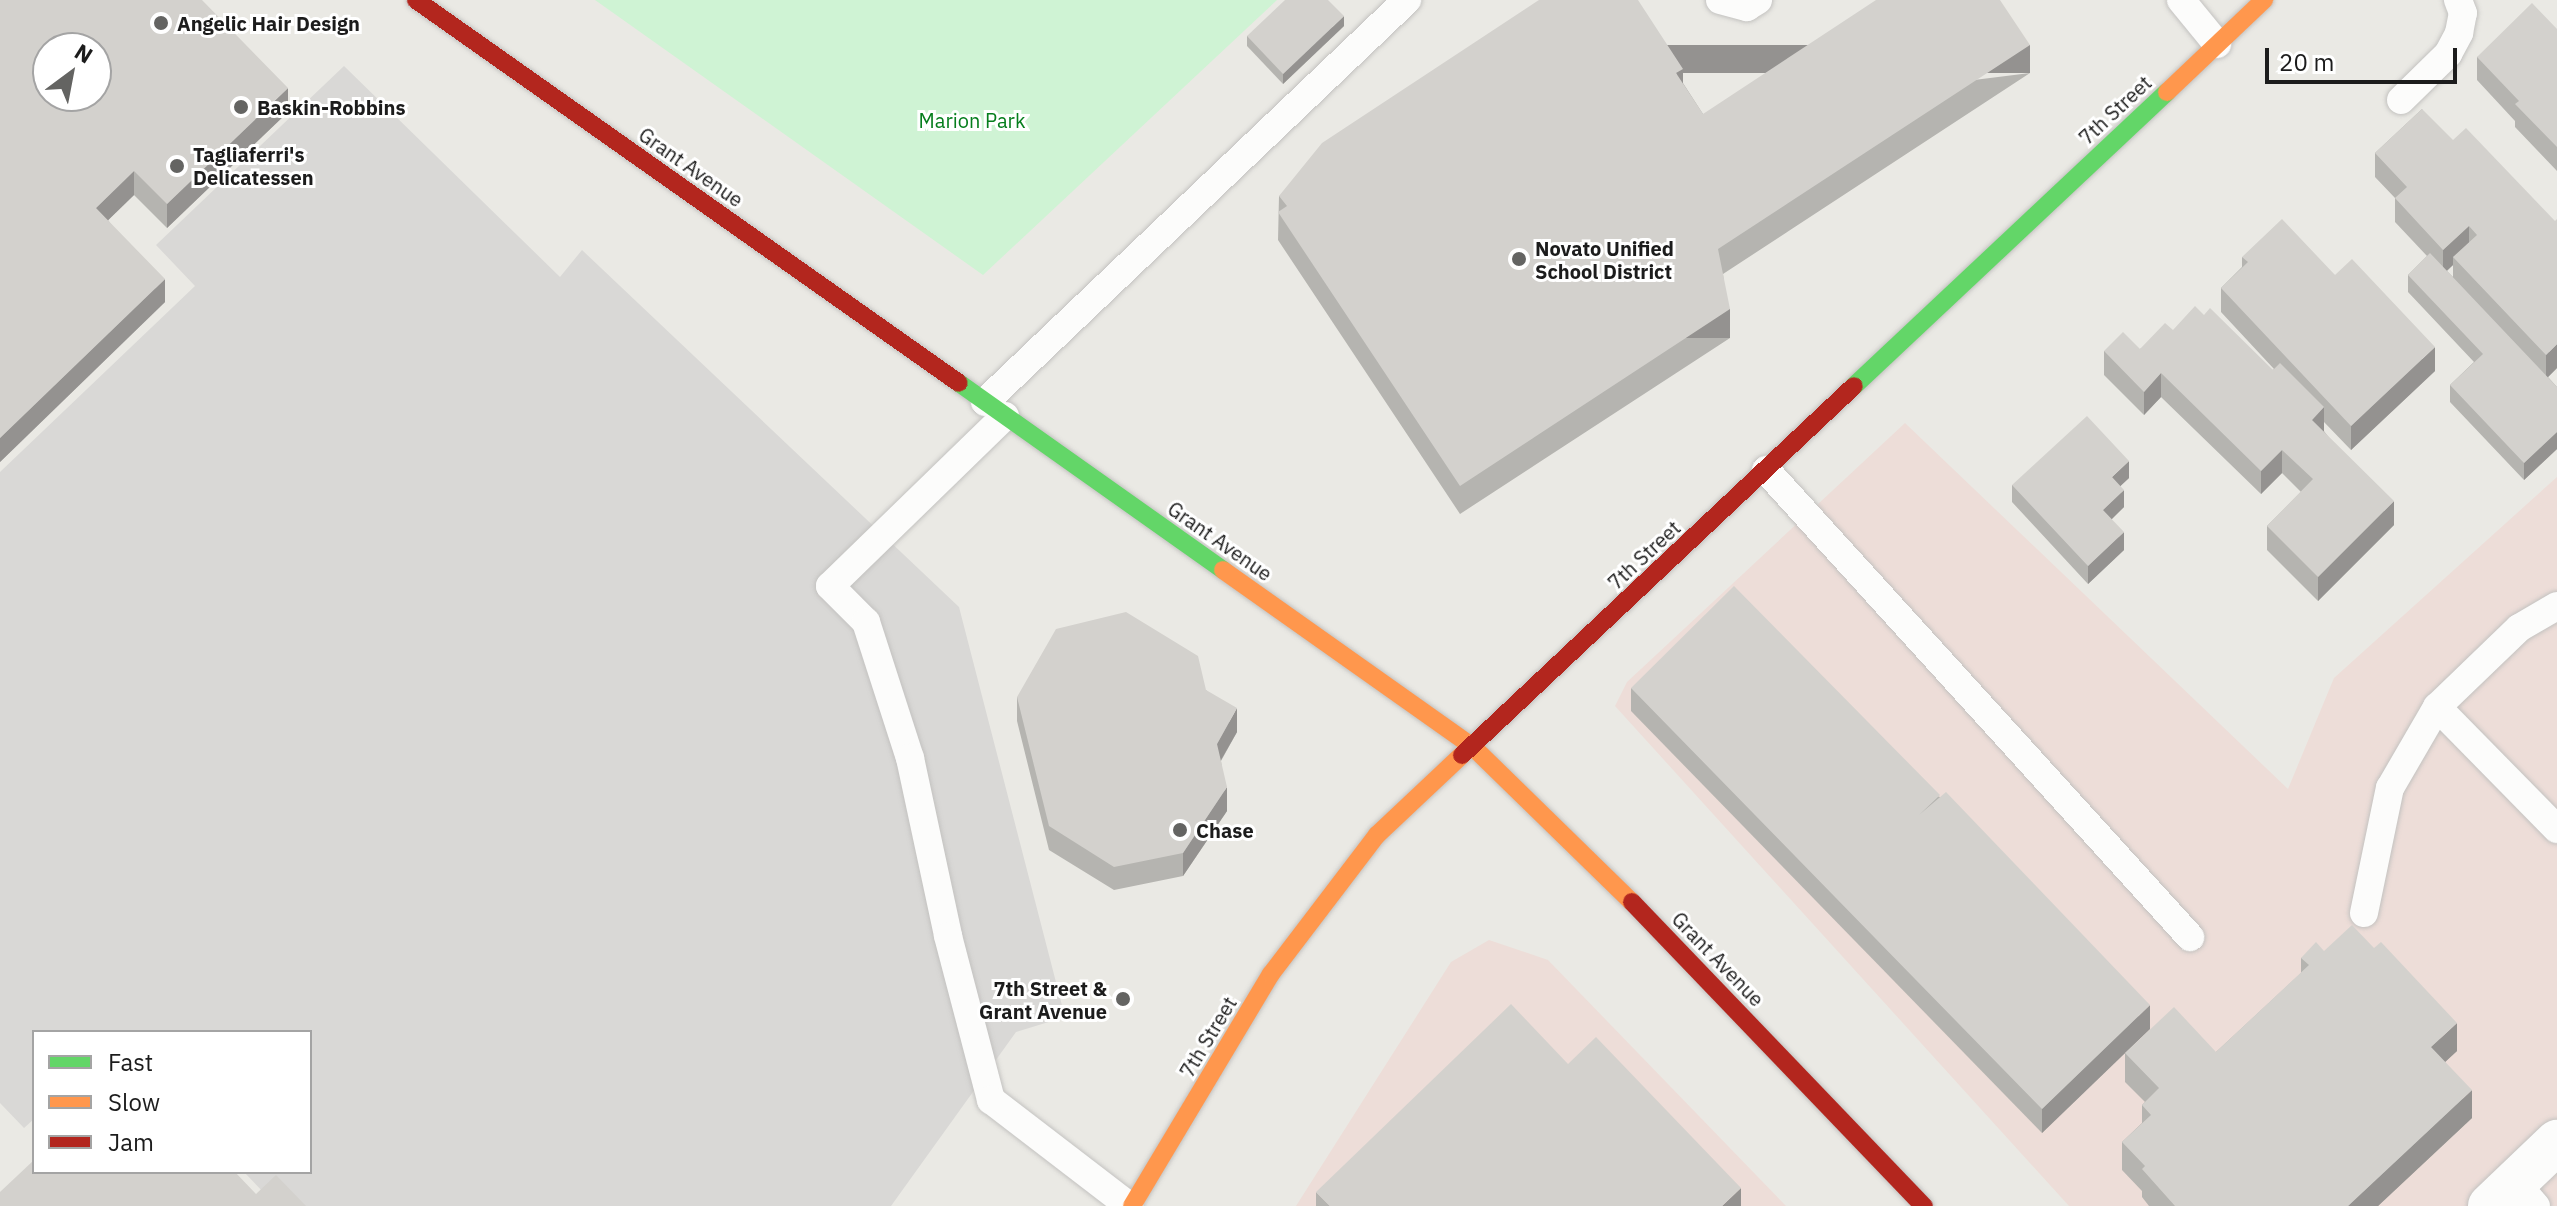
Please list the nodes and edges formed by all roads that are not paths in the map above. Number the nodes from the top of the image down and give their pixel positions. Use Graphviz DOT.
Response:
graph roads {
  1 [pos="416,0"];
  2 [pos="1407,0"];
  3 [pos="1720,0"];
  4 [pos="1758,0"];
  5 [pos="2181,0"];
  6 [pos="2264,0"];
  7 [pos="2458,0"];
  8 [pos="2217,44"];
  9 [pos="2401,100"];
  10 [pos="995,409"];
  11 [pos="1766,470"];
  12 [pos="2557,606"];
  13 [pos="2437,707"];
  14 [pos="1473,747"];
  15 [pos="2557,829"];
  16 [pos="2364,913"];
  17 [pos="2190,937"];
  18 [pos="2557,1142"];
  19 [pos="2514,1198"];
  20 [pos="1130,1206"];
  21 [pos="1924,1206"];
  1 -- 10 [label="street, Grant Avenue"];
  2 -- 10 [label="lane"];
  3 -- 4 [label="lane"];
  5 -- 8 [label="lane"];
  6 -- 8 [label="street, 7th Street"];
  7 -- 9 [label="lane"];
  8 -- 11 [label="street, 7th Street"];
  10 -- 14 [label="street, Grant Avenue"];
  10 -- 20 [label="lane"];
  11 -- 14 [label="street, 7th Street"];
  11 -- 17 [label="lane"];
  12 -- 13 [label="lane"];
  13 -- 15 [label="lane"];
  13 -- 16 [label="lane"];
  14 -- 20 [label="street, 7th Street"];
  14 -- 21 [label="street, Grant Avenue"];
  18 -- 19 [label="street"];
}
